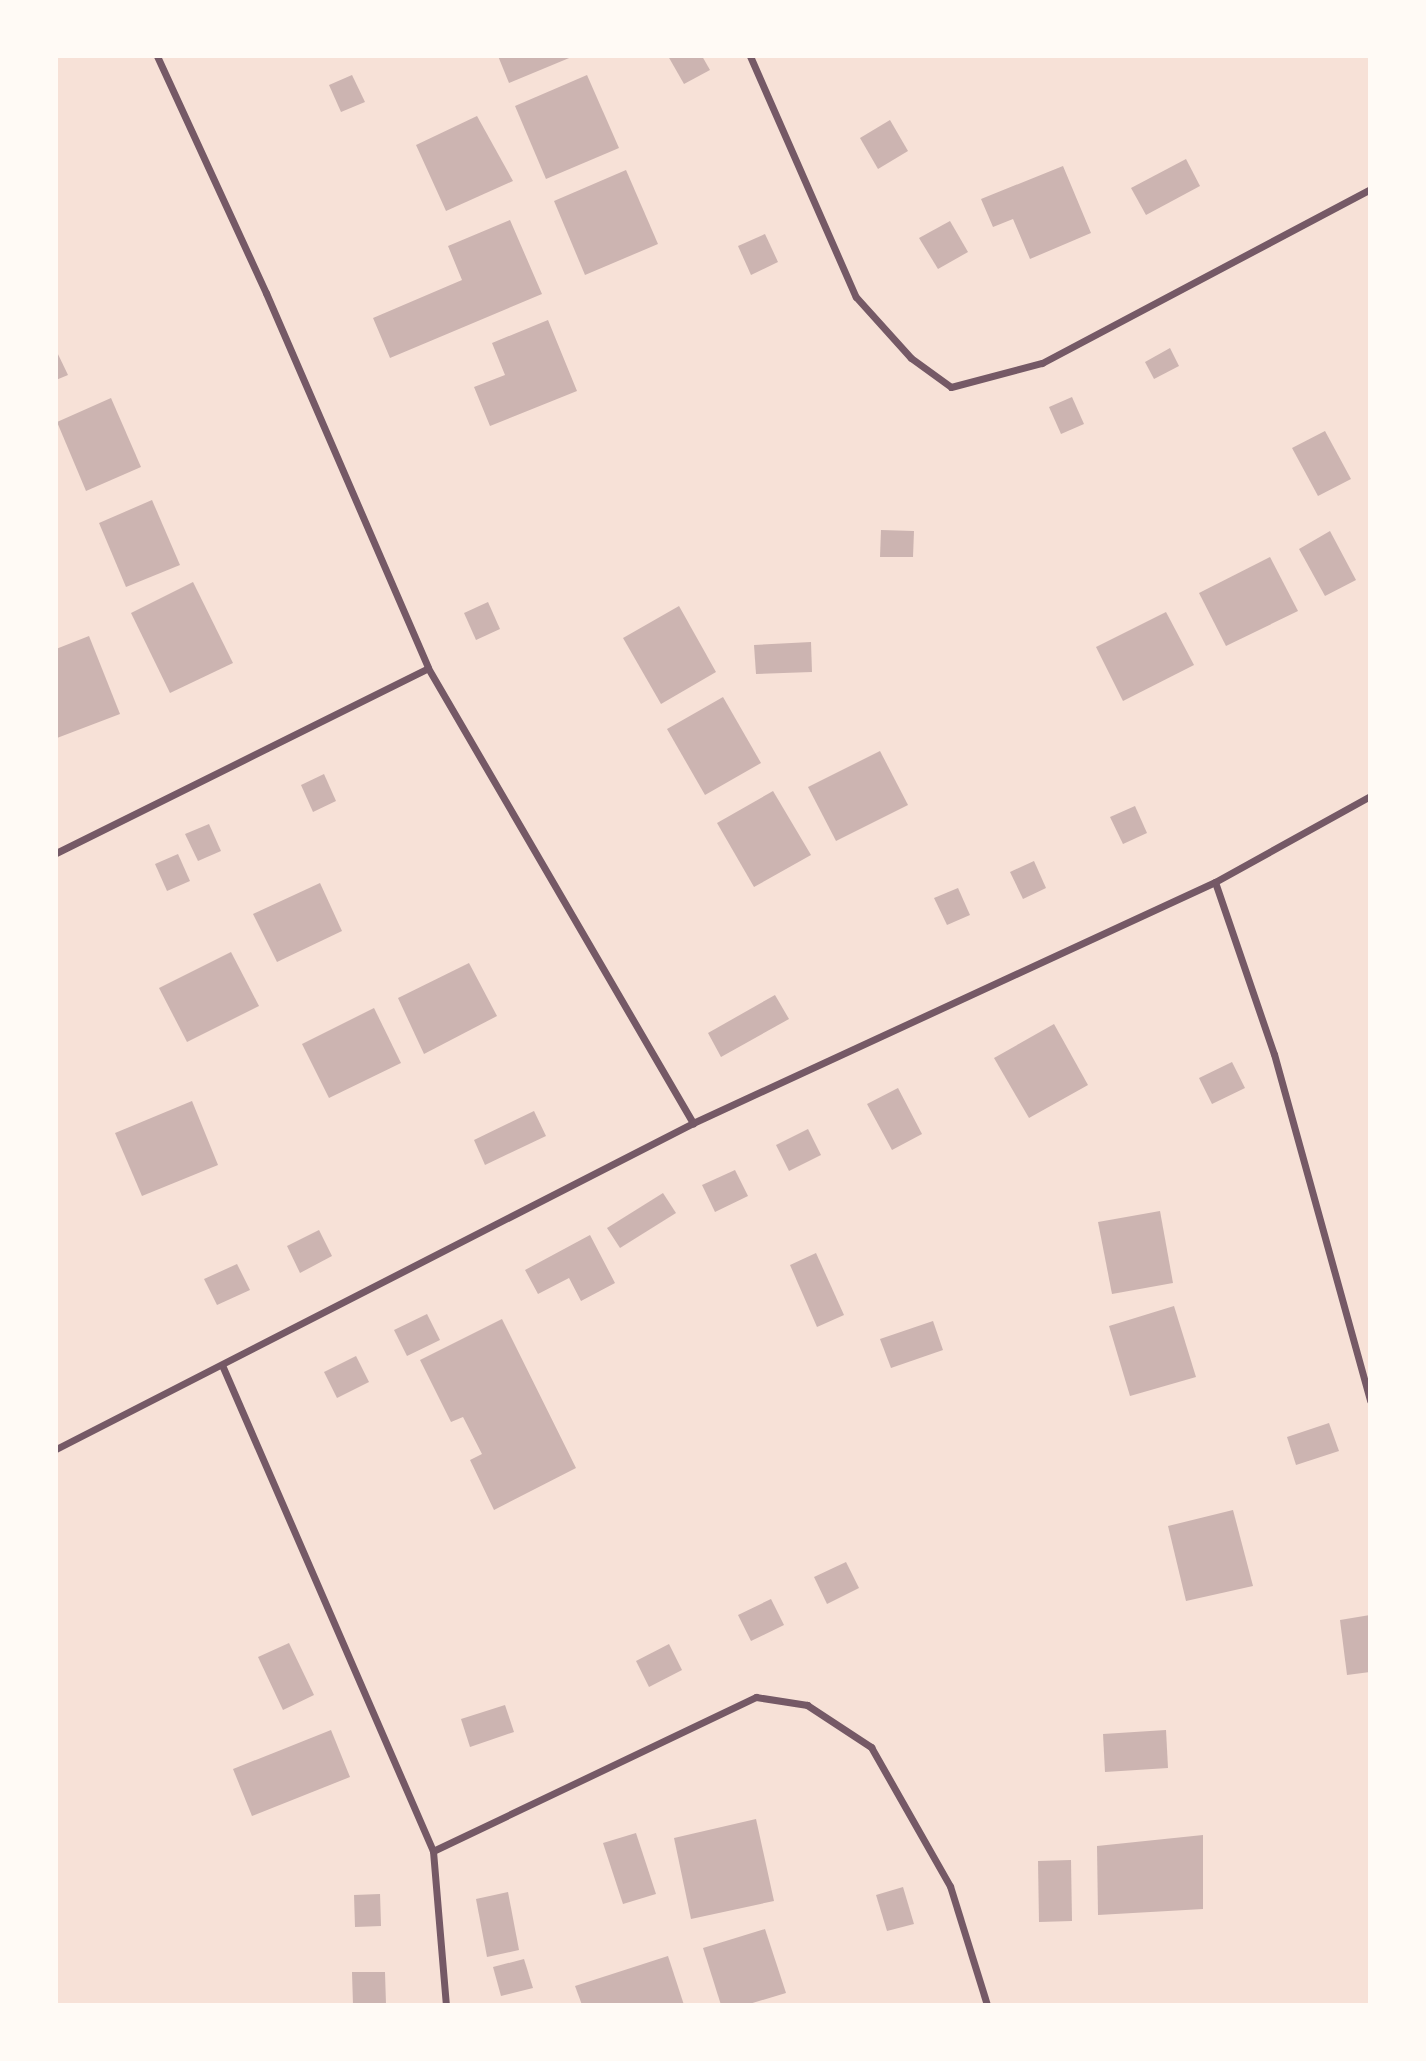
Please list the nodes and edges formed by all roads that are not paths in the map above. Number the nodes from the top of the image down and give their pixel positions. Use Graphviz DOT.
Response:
graph roads {
  1 [pos="158,56"];
  2 [pos="750,56"];
  3 [pos="1370,189"];
  4 [pos="428,668"];
  5 [pos="1370,796"];
  6 [pos="56,853"];
  7 [pos="1215,882"];
  8 [pos="693,1123"];
  9 [pos="222,1365"];
  10 [pos="1370,1401"];
  11 [pos="56,1448"];
  12 [pos="433,1851"];
  13 [pos="446,2005"];
  14 [pos="987,2005"];
  1 -- 4 [label="street"];
  2 -- 3 [label="street"];
  4 -- 6 [label="street"];
  4 -- 8 [label="street"];
  5 -- 7 [label="street"];
  7 -- 8 [label="street"];
  7 -- 10 [label="street"];
  8 -- 9 [label="street"];
  9 -- 11 [label="street"];
  9 -- 12 [label="street"];
  12 -- 13 [label="street"];
  12 -- 14 [label="street"];
}
